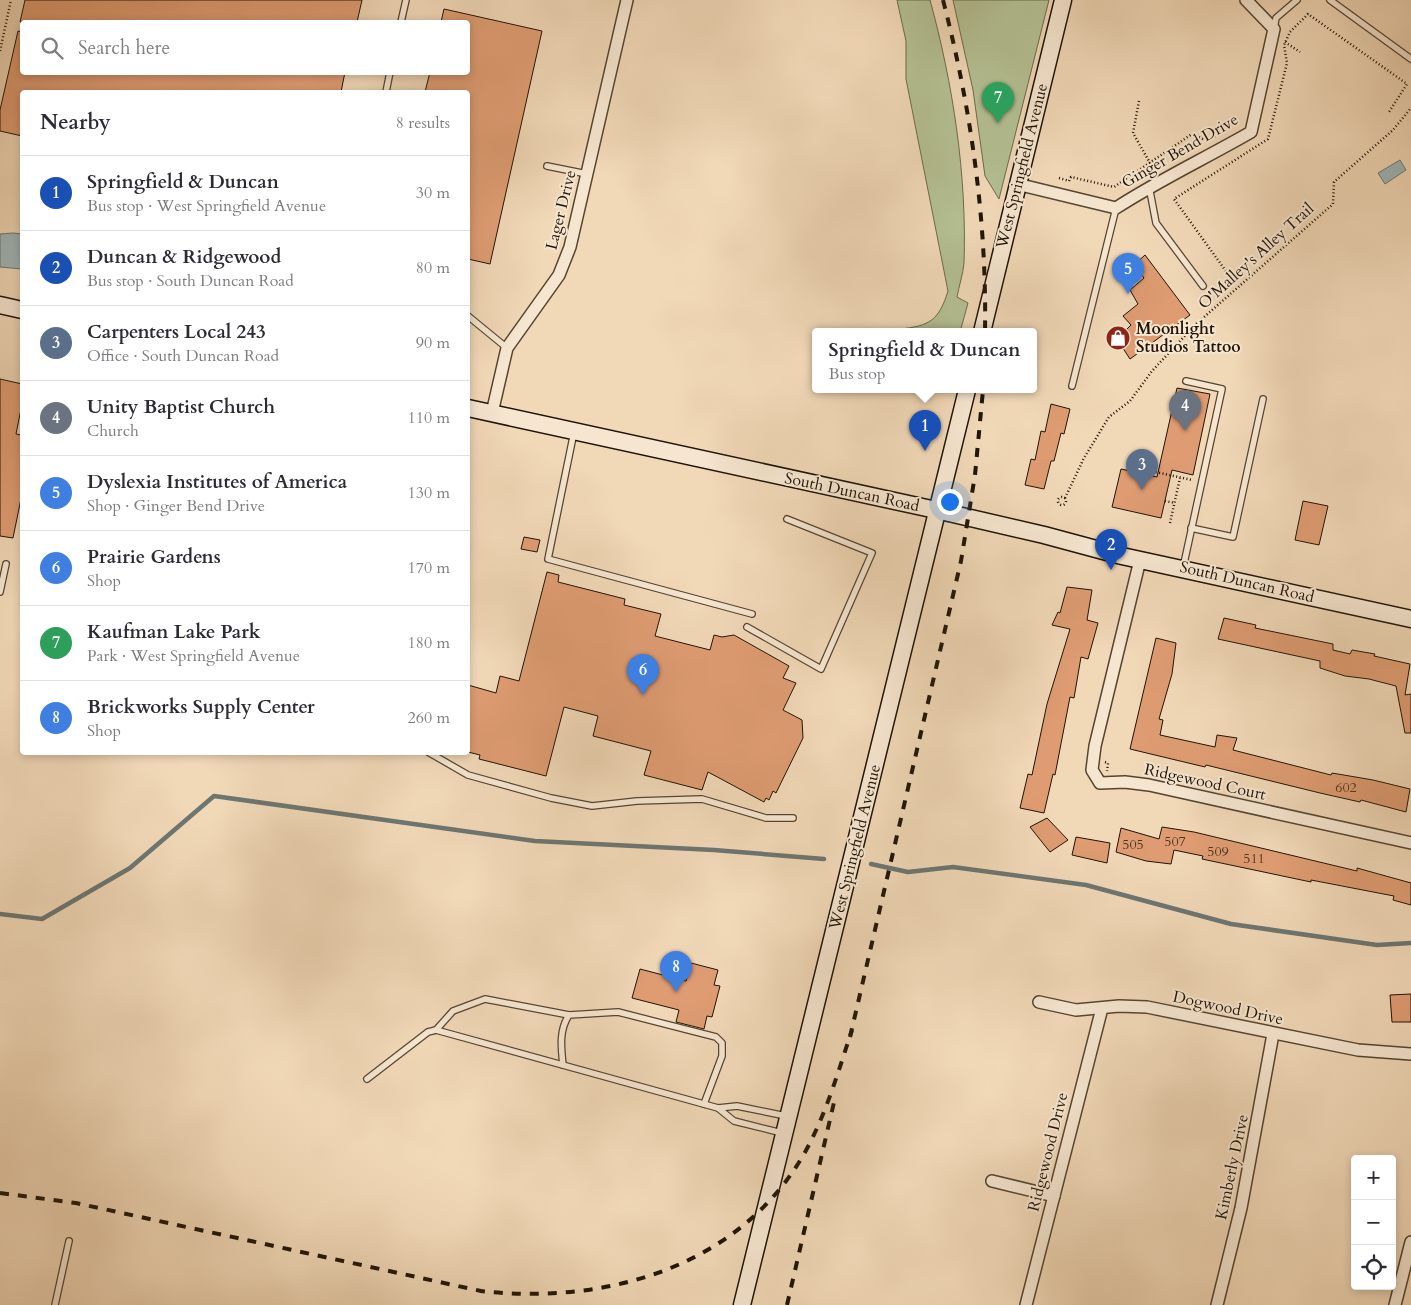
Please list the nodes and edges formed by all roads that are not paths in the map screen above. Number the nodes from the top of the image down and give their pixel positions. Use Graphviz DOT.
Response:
graph roads {
  1 [pos="406,0"];
  2 [pos="627,0"];
  3 [pos="1063,0"];
  4 [pos="1246,0"];
  5 [pos="1297,0"];
  6 [pos="1330,0"];
  7 [pos="401,20"];
  8 [pos="1273,31"];
  9 [pos="1411,59"];
  10 [pos="389,75"];
  11 [pos="386,90"];
  12 [pos="547,166"];
  13 [pos="587,174"];
  14 [pos="1017,184"];
  15 [pos="1149,186"];
  16 [pos="1116,208"];
  17 [pos="1203,286"];
  18 [pos="0,305"];
  19 [pos="20,310"];
  20 [pos="470,318"];
  21 [pos="983,328"];
  22 [pos="508,348"];
  23 [pos="1186,381"];
  24 [pos="1072,386"];
  25 [pos="966,393"];
  26 [pos="1263,399"];
  27 [pos="470,408"];
  28 [pos="492,414"];
  29 [pos="574,432"];
  30 [pos="936,510"];
  31 [pos="787,519"];
  32 [pos="1191,528"];
  33 [pos="1140,560"];
  34 [pos="6,564"];
  35 [pos="1182,568"];
  36 [pos="0,592"];
  37 [pos="752,614"];
  38 [pos="1411,619"];
  39 [pos="747,627"];
  40 [pos="433,755"];
  41 [pos="793,818"];
  42 [pos="1411,843"];
  43 [pos="1039,1002"];
  44 [pos="1102,1008"];
  45 [pos="569,1014"];
  46 [pos="436,1030"];
  47 [pos="1273,1034"];
  48 [pos="1411,1054"];
  49 [pos="563,1065"];
  50 [pos="367,1079"];
  51 [pos="704,1104"];
  52 [pos="718,1108"];
  53 [pos="788,1116"];
  54 [pos="784,1134"];
  55 [pos="992,1181"];
  56 [pos="1054,1196"];
  57 [pos="70,1241"];
  58 [pos="1411,1242"];
  59 [pos="55,1305"];
  60 [pos="742,1305"];
  61 [pos="1026,1305"];
  62 [pos="1217,1305"];
  63 [pos="1395,1305"];
  1 -- 7 [label="lane"];
  2 -- 13 [label="street, Lager Drive"];
  3 -- 14 [label="main road, West Springfield Avenue"];
  4 -- 8 [label="street"];
  5 -- 8 [label="lane"];
  6 -- 9 [label="lane"];
  8 -- 15 [label="street, Ginger Bend Drive"];
  10 -- 11 [label="lane"];
  12 -- 13 [label="lane"];
  13 -- 22 [label="street, Lager Drive"];
  14 -- 16 [label="street, Ginger Bend Drive"];
  14 -- 21 [label="main road, West Springfield Avenue"];
  15 -- 16 [label="street, Ginger Bend Drive"];
  15 -- 17 [label="lane"];
  16 -- 24 [label="lane"];
  18 -- 19 [label="main road"];
  20 -- 22 [label="lane"];
  22 -- 28 [label="street, Lager Drive"];
  23 -- 32 [label="lane"];
  25 -- 30 [label="main road, West Springfield Avenue"];
  26 -- 32 [label="lane"];
  27 -- 28 [label="main road, South Duncan Road"];
  28 -- 29 [label="main road, South Duncan Road"];
  29 -- 30 [label="main road, South Duncan Road"];
  29 -- 37 [label="lane"];
  30 -- 33 [label="main road, South Duncan Road"];
  30 -- 53 [label="main road, West Springfield Avenue"];
  31 -- 39 [label="lane"];
  32 -- 35 [label="lane"];
  33 -- 35 [label="main road, South Duncan Road"];
  33 -- 42 [label="street, Ridgewood Court"];
  34 -- 36 [label="lane"];
  35 -- 38 [label="main road, South Duncan Road"];
  40 -- 41 [label="lane"];
  43 -- 44 [label="street, Dogwood Drive"];
  44 -- 47 [label="street, Dogwood Drive"];
  44 -- 56 [label="street, Ridgewood Drive"];
  45 -- 46 [label="lane"];
  45 -- 49 [label="lane"];
  45 -- 51 [label="lane"];
  46 -- 49 [label="lane"];
  46 -- 50 [label="lane"];
  47 -- 48 [label="street, Dogwood Drive"];
  47 -- 62 [label="street, Kimberly Drive"];
  49 -- 51 [label="lane"];
  51 -- 52 [label="lane"];
  52 -- 53 [label="lane"];
  52 -- 54 [label="lane"];
  53 -- 54 [label="main road, West Springfield Avenue"];
  54 -- 60 [label="main road, West Springfield Avenue"];
  55 -- 56 [label="street"];
  56 -- 61 [label="street, Ridgewood Drive"];
  57 -- 59 [label="lane"];
  58 -- 63 [label="street"];
}
